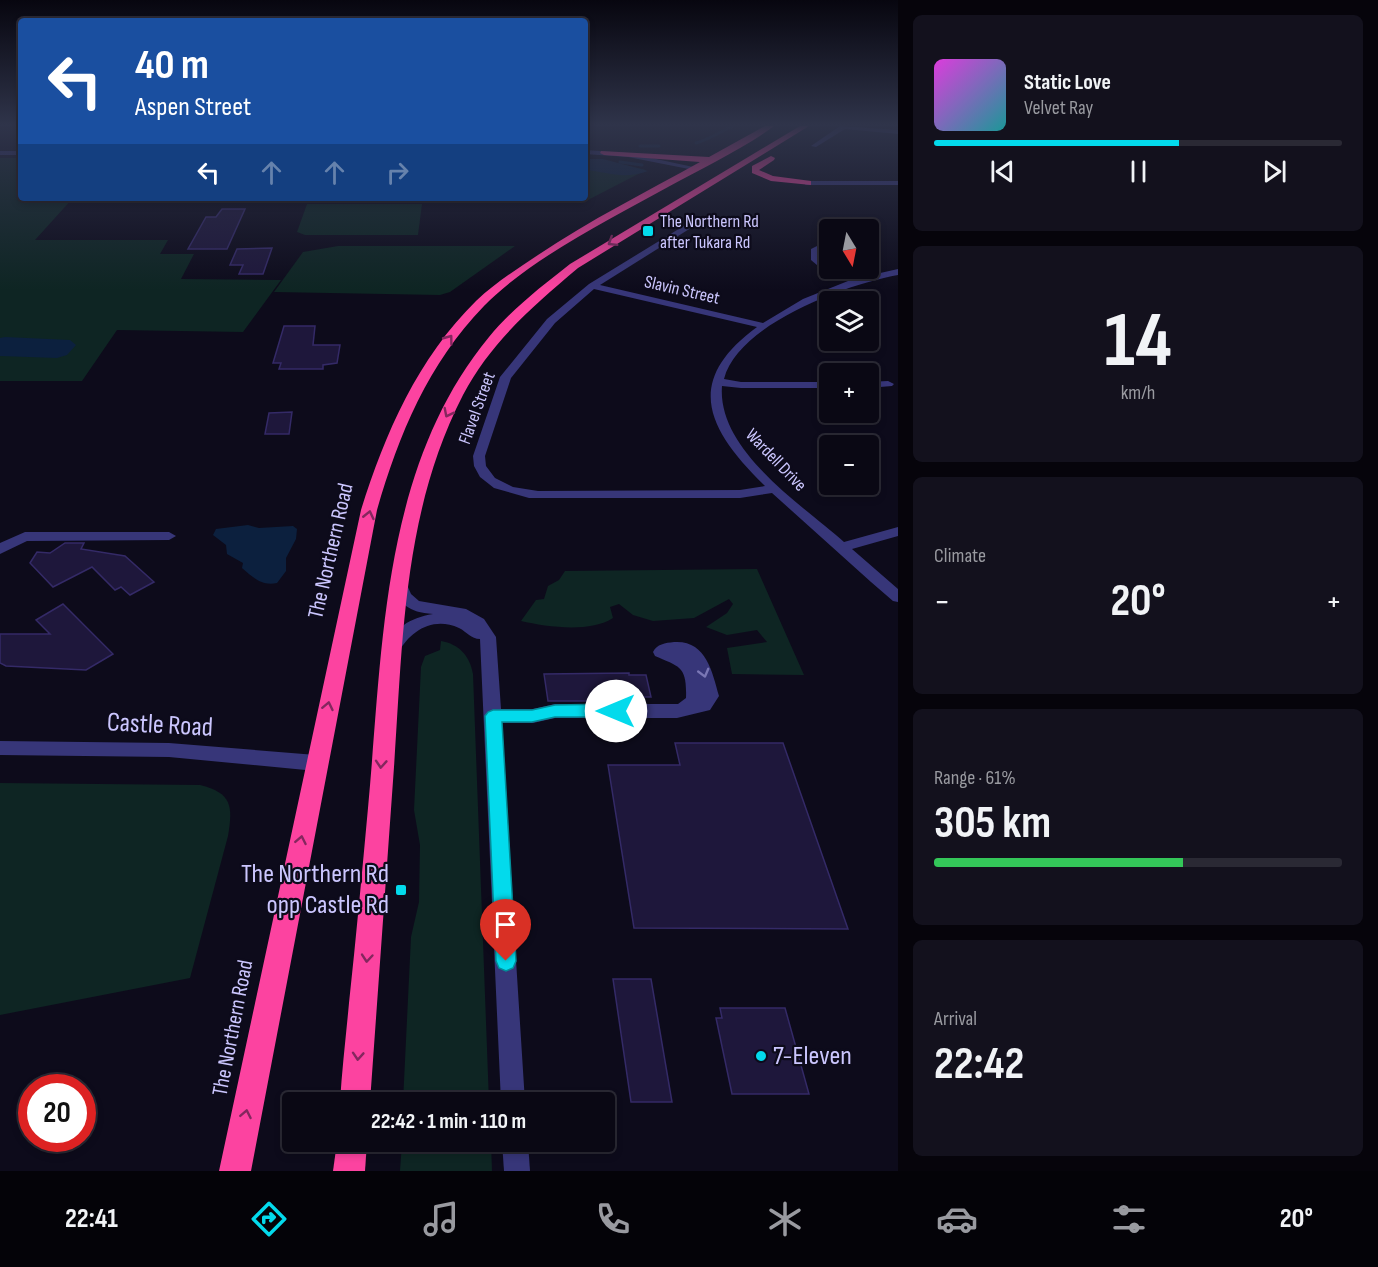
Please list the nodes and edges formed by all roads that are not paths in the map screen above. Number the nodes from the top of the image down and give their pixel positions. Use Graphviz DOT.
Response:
graph roads {
  1 [pos="692,181"];
  2 [pos="707,181"];
  3 [pos="763,181"];
  4 [pos="791,181"];
  5 [pos="808,183"];
  6 [pos="898,183"];
  7 [pos="698,221"];
  8 [pos="819,248"];
  9 [pos="819,263"];
  10 [pos="898,272"];
  11 [pos="855,280"];
  12 [pos="592,286"];
  13 [pos="765,326"];
  14 [pos="717,382"];
  15 [pos="879,384"];
  16 [pos="888,384"];
  17 [pos="819,385"];
  18 [pos="775,488"];
  19 [pos="898,531"];
  20 [pos="169,536"];
  21 [pos="842,547"];
  22 [pos="0,549"];
  23 [pos="398,580"];
  24 [pos="898,597"];
  25 [pos="490,648"];
  26 [pos="392,649"];
  27 [pos="661,652"];
  28 [pos="493,716"];
  29 [pos="0,748"];
  30 [pos="316,763"];
  31 [pos="356,1092"];
  32 [pos="512,1092"];
  33 [pos="351,1152"];
  34 [pos="516,1152"];
  35 [pos="235,1171"];
  36 [pos="349,1171"];
  37 [pos="517,1171"];
  30 -- 1 [label="highway, The Northern Road, one-way"];
  2 -- 23 [label="highway, one-way"];
  3 -- 5 [label="highway"];
  4 -- 5 [label="highway"];
  5 -- 6 [label="street"];
  7 -- 12 [label="street, Flavel Street"];
  8 -- 9 [label="street"];
  10 -- 11 [label="street"];
  11 -- 13 [label="street"];
  12 -- 13 [label="street, Slavin Street"];
  12 -- 18 [label="street, Flavel Street"];
  13 -- 14 [label="street"];
  14 -- 17 [label="street"];
  14 -- 18 [label="street, Wardell Drive"];
  15 -- 16 [label="street"];
  18 -- 21 [label="street, Wardell Drive"];
  19 -- 21 [label="street"];
  20 -- 22 [label="street"];
  21 -- 24 [label="street, Wardell Drive"];
  23 -- 25 [label="street"];
  23 -- 26 [label="highway"];
  25 -- 26 [label="street"];
  25 -- 28 [label="street"];
  26 -- 31 [label="highway, one-way"];
  27 -- 28 [label="street, one-way"];
  28 -- 32 [label="street"];
  29 -- 30 [label="street, Castle Road"];
  35 -- 30 [label="highway, The Northern Road, one-way"];
  33 -- 36 [label="highway"];
  34 -- 37 [label="street"];
}
